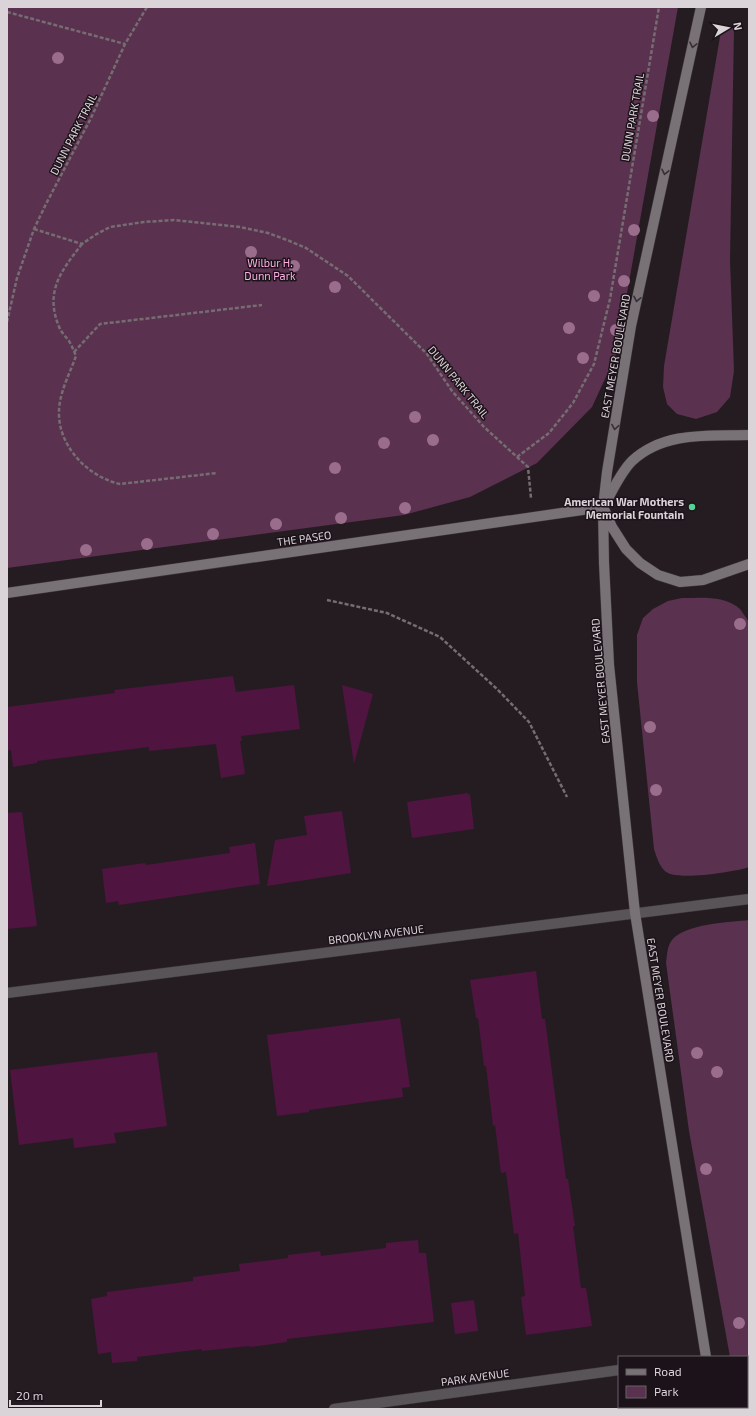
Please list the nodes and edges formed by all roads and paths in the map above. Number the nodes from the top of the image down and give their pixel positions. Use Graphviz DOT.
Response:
graph roads {
  1 [pos="147,7"];
  2 [pos="659,7"];
  3 [pos="701,7"];
  4 [pos="7,12"];
  5 [pos="125,44"];
  6 [pos="34,229"];
  7 [pos="82,244"];
  8 [pos="262,305"];
  9 [pos="7,322"];
  10 [pos="74,352"];
  11 [pos="749,435"];
  12 [pos="517,456"];
  13 [pos="216,473"];
  14 [pos="604,508"];
  15 [pos="533,517"];
  16 [pos="749,564"];
  17 [pos="7,593"];
  18 [pos="327,600"];
  19 [pos="567,797"];
  20 [pos="749,899"];
  21 [pos="635,913"];
  22 [pos="7,993"];
  23 [pos="706,1356"];
  24 [pos="618,1370"];
  25 [pos="334,1409"];
  1 -- 5 [label="path, DUNN PARK TRAIL"];
  2 -- 12 [label="path, DUNN PARK TRAIL"];
  3 -- 14 [label="main road, EAST MEYER BOULEVARD, one-way"];
  4 -- 5 [label="path"];
  5 -- 6 [label="path, DUNN PARK TRAIL"];
  6 -- 7 [label="path"];
  6 -- 9 [label="path, DUNN PARK TRAIL"];
  7 -- 10 [label="path, DUNN PARK TRAIL"];
  7 -- 12 [label="path, DUNN PARK TRAIL"];
  8 -- 10 [label="path"];
  10 -- 13 [label="path"];
  11 -- 14 [label="main road"];
  12 -- 15 [label="path"];
  14 -- 15 [label="main road, THE PASEO"];
  14 -- 16 [label="main road"];
  14 -- 21 [label="main road, EAST MEYER BOULEVARD"];
  15 -- 17 [label="main road, THE PASEO"];
  18 -- 19 [label="path"];
  20 -- 21 [label="street, BROOKLYN AVENUE"];
  21 -- 22 [label="street, BROOKLYN AVENUE"];
  21 -- 23 [label="main road, EAST MEYER BOULEVARD"];
  24 -- 25 [label="street, PARK AVENUE"];
}
